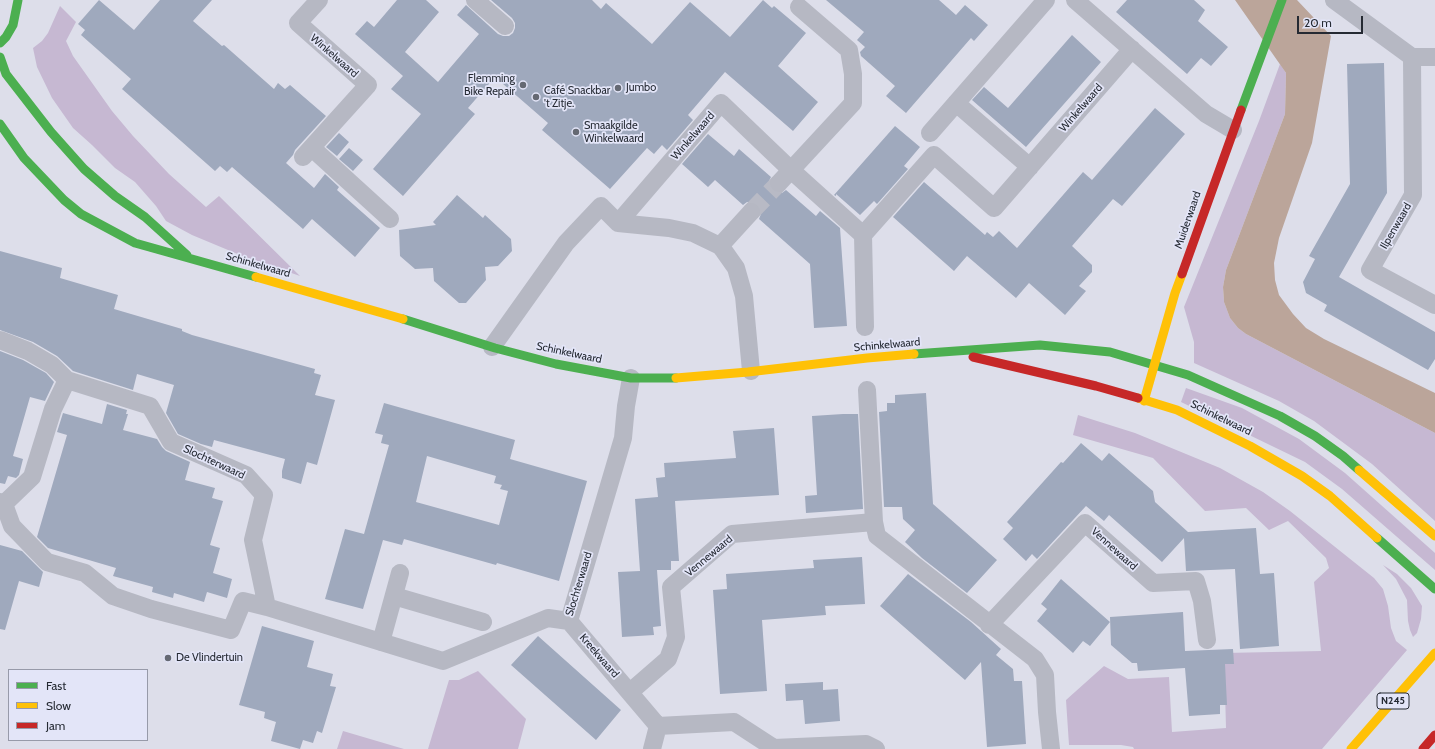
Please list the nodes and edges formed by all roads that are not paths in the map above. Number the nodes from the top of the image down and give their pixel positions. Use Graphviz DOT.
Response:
graph roads {
  1 [pos="18,0"];
  2 [pos="319,0"];
  3 [pos="475,0"];
  4 [pos="1046,0"];
  5 [pos="1075,0"];
  6 [pos="1282,0"];
  7 [pos="1334,0"];
  8 [pos="799,7"];
  9 [pos="505,26"];
  10 [pos="0,43"];
  11 [pos="1132,49"];
  12 [pos="0,57"];
  13 [pos="1412,57"];
  14 [pos="1435,57"];
  15 [pos="956,103"];
  16 [pos="0,124"];
  17 [pos="1233,130"];
  18 [pos="930,133"];
  19 [pos="1030,167"];
  20 [pos="791,170"];
  21 [pos="779,183"];
  22 [pos="751,212"];
  23 [pos="390,219"];
  24 [pos="618,223"];
  25 [pos="863,235"];
  26 [pos="720,246"];
  27 [pos="191,258"];
  28 [pos="1435,305"];
  29 [pos="865,327"];
  30 [pos="0,340"];
  31 [pos="492,347"];
  32 [pos="954,352"];
  33 [pos="1154,364"];
  34 [pos="751,371"];
  35 [pos="631,378"];
  36 [pos="68,380"];
  37 [pos="867,390"];
  38 [pos="1144,401"];
  39 [pos="2,503"];
  40 [pos="874,522"];
  41 [pos="1435,536"];
  42 [pos="400,573"];
  43 [pos="1435,589"];
  44 [pos="394,596"];
  45 [pos="267,606"];
  46 [pos="568,620"];
  47 [pos="483,622"];
  48 [pos="989,625"];
  49 [pos="1207,640"];
  50 [pos="382,642"];
  51 [pos="1435,653"];
  52 [pos="630,692"];
  53 [pos="658,726"];
  54 [pos="1435,735"];
  55 [pos="652,749"];
  56 [pos="876,749"];
  57 [pos="1051,749"];
  58 [pos="1351,749"];
  59 [pos="1423,749"];
  1 -- 10 [label="main road"];
  2 -- 23 [label="street, Winkelwaard"];
  3 -- 9 [label="street"];
  4 -- 15 [label="street"];
  5 -- 11 [label="street"];
  6 -- 17 [label="main road, Muiderwaard"];
  7 -- 13 [label="street"];
  8 -- 20 [label="street"];
  11 -- 17 [label="street"];
  11 -- 19 [label="street, Winkelwaard"];
  12 -- 27 [label="main road, Schinkelwaard"];
  13 -- 14 [label="street"];
  13 -- 28 [label="street, Ilpenwaard"];
  15 -- 18 [label="street"];
  15 -- 19 [label="street"];
  16 -- 27 [label="main road, Schinkelwaard"];
  17 -- 33 [label="main road, Muiderwaard"];
  19 -- 25 [label="street, Winkelwaard"];
  20 -- 21 [label="street"];
  20 -- 24 [label="street, Winkelwaard"];
  20 -- 25 [label="street, Winkelwaard"];
  22 -- 26 [label="street"];
  24 -- 26 [label="street"];
  24 -- 31 [label="street"];
  25 -- 29 [label="street"];
  26 -- 34 [label="street"];
  27 -- 31 [label="main road, Schinkelwaard"];
  30 -- 36 [label="street, Slochterwaard"];
  31 -- 35 [label="main road, Schinkelwaard"];
  32 -- 33 [label="main road, Schinkelwaard"];
  32 -- 34 [label="main road, Schinkelwaard"];
  32 -- 38 [label="main road, Schinkelwaard"];
  33 -- 38 [label="main road, Muiderwaard"];
  33 -- 41 [label="main road, Schinkelwaard"];
  34 -- 35 [label="main road, Schinkelwaard"];
  35 -- 46 [label="street, Slochterwaard"];
  36 -- 39 [label="street, Slochterwaard"];
  36 -- 45 [label="street, Slochterwaard"];
  37 -- 40 [label="street"];
  38 -- 43 [label="main road, Schinkelwaard"];
  39 -- 45 [label="street, Slochterwaard"];
  40 -- 48 [label="street"];
  40 -- 52 [label="street, Vennewaard"];
  42 -- 44 [label="street"];
  44 -- 47 [label="street"];
  44 -- 50 [label="street"];
  45 -- 50 [label="street, Slochterwaard"];
  46 -- 50 [label="street, Slochterwaard"];
  46 -- 52 [label="street, Kreekwaard"];
  48 -- 49 [label="street, Vennewaard"];
  48 -- 57 [label="street"];
  51 -- 58 [label="main road, N245"];
  52 -- 53 [label="street"];
  53 -- 55 [label="street"];
  53 -- 56 [label="street"];
  54 -- 59 [label="main road"];
}
